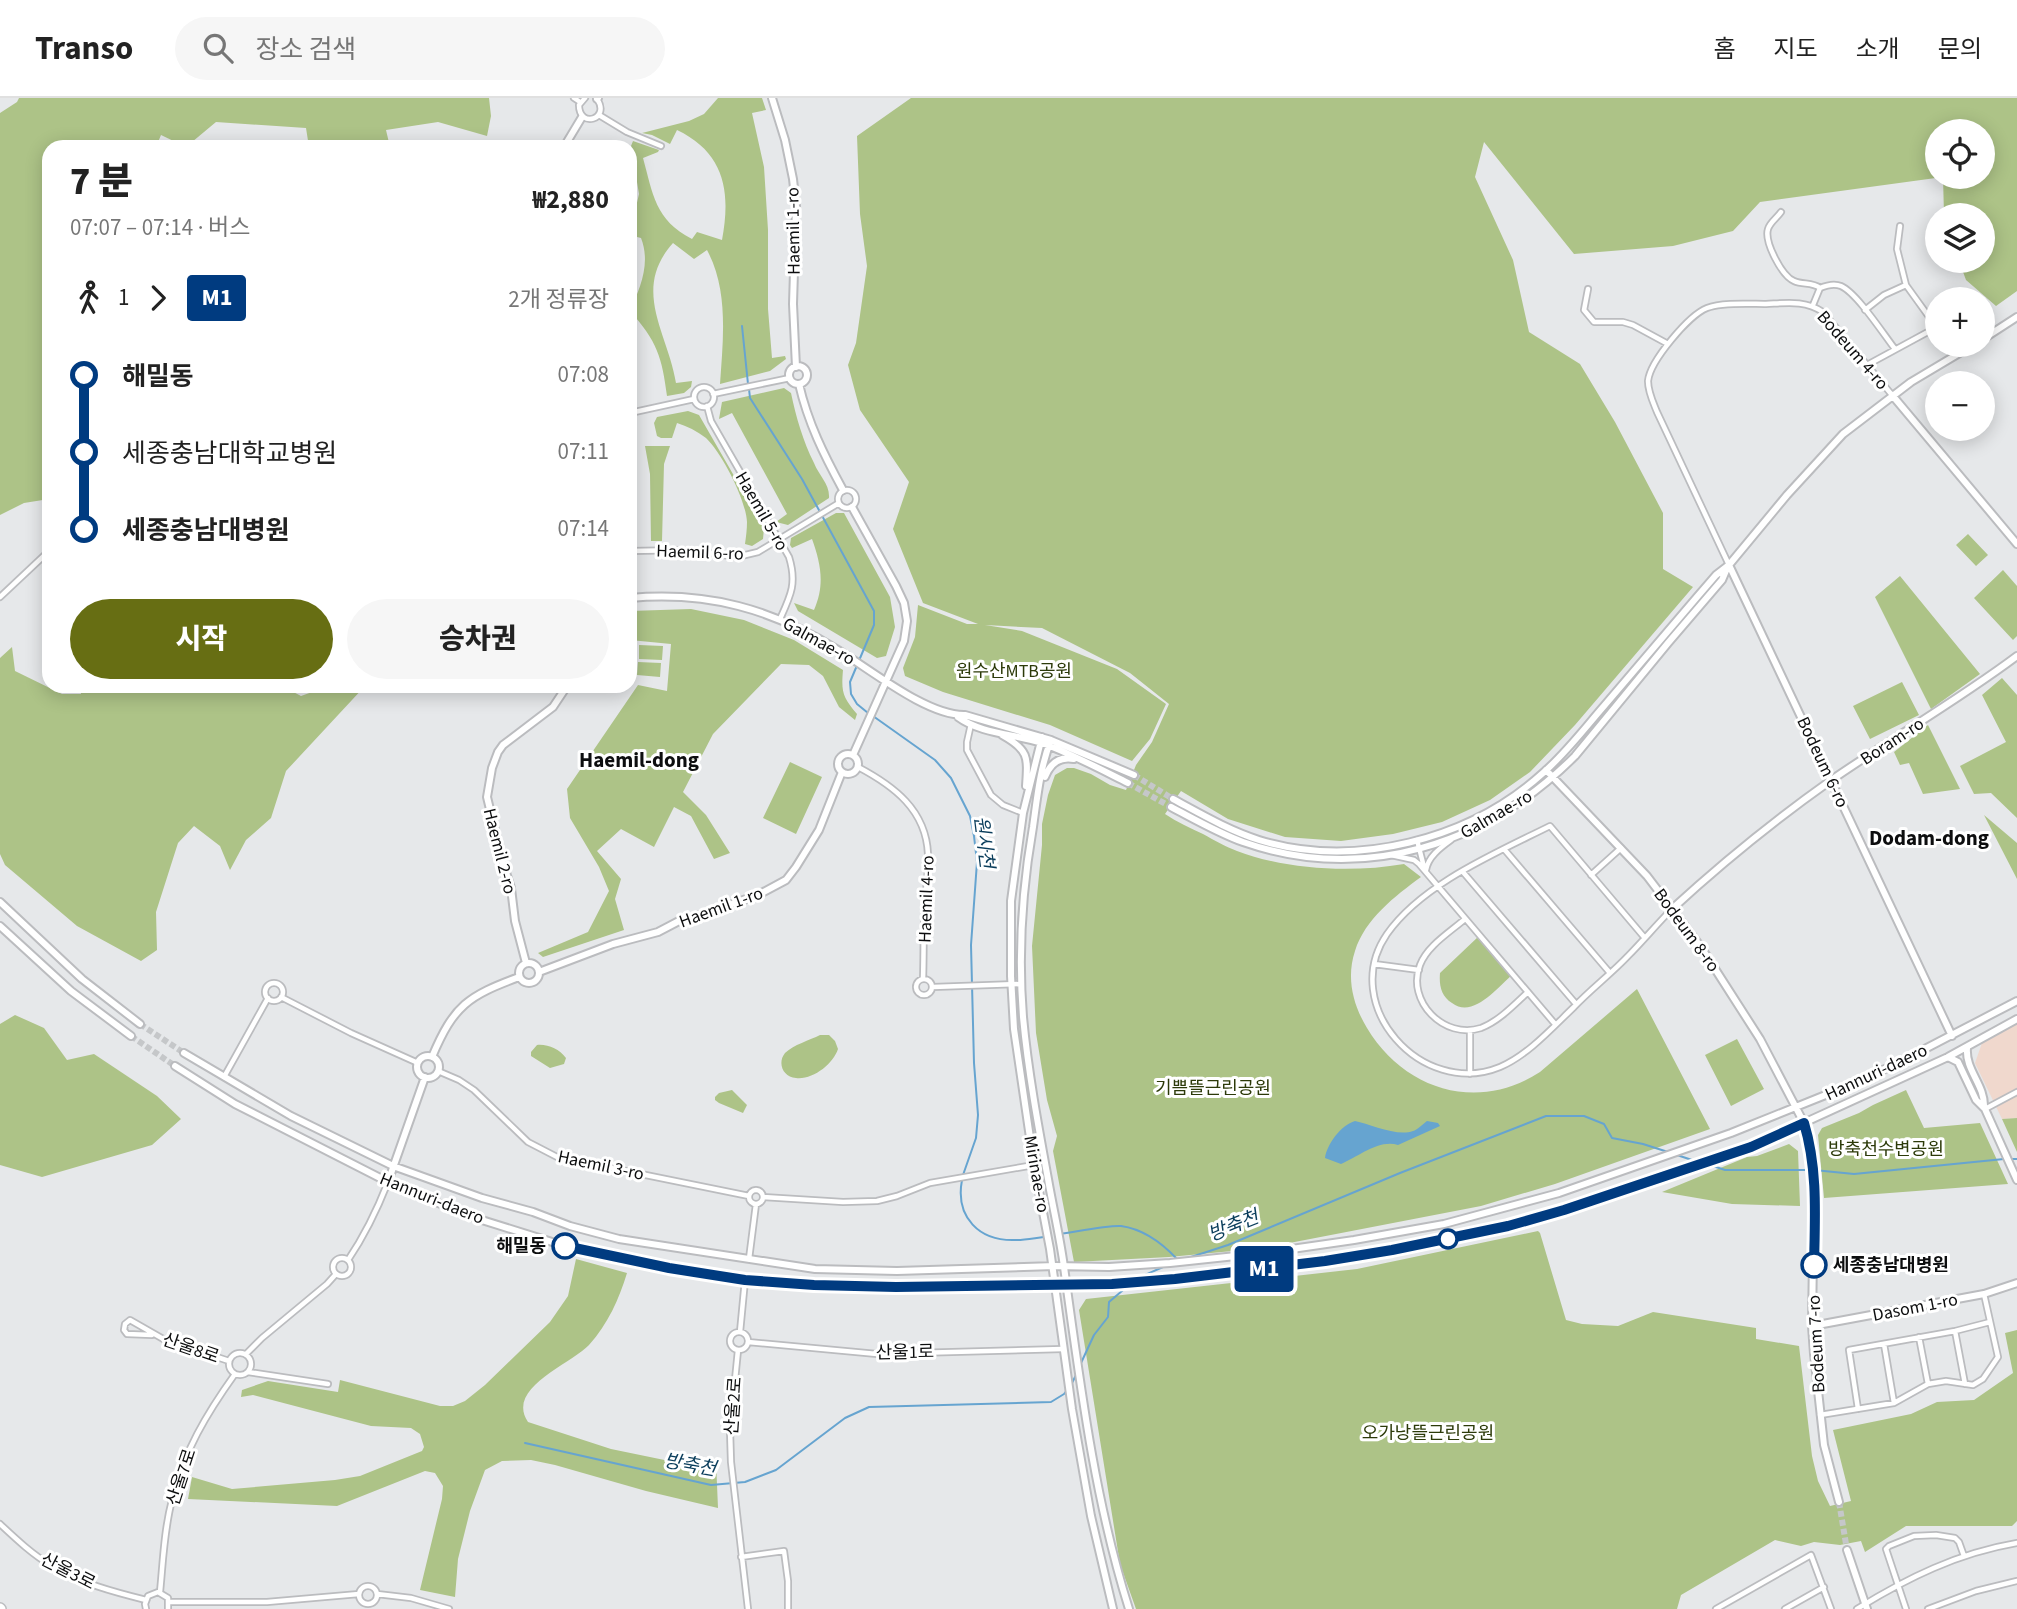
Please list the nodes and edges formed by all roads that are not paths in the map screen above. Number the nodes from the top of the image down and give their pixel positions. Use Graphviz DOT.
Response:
graph roads {
  1 [pos="574,98"];
  2 [pos="597,98"];
  3 [pos="772,98"];
  4 [pos="582,100"];
  5 [pos="599,115"];
  6 [pos="582,117"];
  7 [pos="568,140"];
  8 [pos="661,146"];
  9 [pos="1781,212"];
  10 [pos="1900,226"];
  11 [pos="1906,285"];
  12 [pos="1820,288"];
  13 [pos="1588,289"];
  14 [pos="1813,305"];
  15 [pos="1866,310"];
  16 [pos="1925,311"];
  17 [pos="2017,317"];
  18 [pos="1995,331"];
  19 [pos="1925,334"];
  20 [pos="1668,344"];
  21 [pos="1895,349"];
  22 [pos="1952,357"];
  23 [pos="1867,365"];
  24 [pos="796,367"];
  25 [pos="790,378"];
  26 [pos="799,384"];
  27 [pos="713,394"];
  28 [pos="1892,395"];
  29 [pos="695,399"];
  30 [pos="707,406"];
  31 [pos="637,411"];
  32 [pos="843,490"];
  33 [pos="839,503"];
  34 [pos="852,507"];
  35 [pos="779,539"];
  36 [pos="2017,544"];
  37 [pos="637,551"];
  38 [pos="42,558"];
  39 [pos="1729,565"];
  40 [pos="0,597"];
  41 [pos="637,597"];
  42 [pos="780,619"];
  43 [pos="2017,656"];
  44 [pos="886,682"];
  45 [pos="562,693"];
  46 [pos="957,715"];
  47 [pos="971,724"];
  48 [pos="992,730"];
  49 [pos="1041,740"];
  50 [pos="1050,743"];
  51 [pos="853,755"];
  52 [pos="1089,763"];
  53 [pos="858,767"];
  54 [pos="1546,770"];
  55 [pos="842,772"];
  56 [pos="1133,775"];
  57 [pos="1553,777"];
  58 [pos="1832,780"];
  59 [pos="1128,783"];
  60 [pos="1038,796"];
  61 [pos="1173,799"];
  62 [pos="1025,802"];
  63 [pos="1171,807"];
  64 [pos="1023,813"];
  65 [pos="1452,839"];
  66 [pos="1417,840"];
  67 [pos="1621,848"];
  68 [pos="1504,849"];
  69 [pos="1419,850"];
  70 [pos="1390,855"];
  71 [pos="1426,871"];
  72 [pos="1462,872"];
  73 [pos="1591,875"];
  74 [pos="1437,886"];
  75 [pos="0,902"];
  76 [pos="1672,909"];
  77 [pos="1465,919"];
  78 [pos="0,926"];
  79 [pos="1644,937"];
  80 [pos="526,963"];
  81 [pos="1374,964"];
  82 [pos="1419,970"];
  83 [pos="539,972"];
  84 [pos="1610,973"];
  85 [pos="519,977"];
  86 [pos="923,979"];
  87 [pos="1011,984"];
  88 [pos="1021,984"];
  89 [pos="933,987"];
  90 [pos="1528,992"];
  91 [pos="281,997"];
  92 [pos="268,998"];
  93 [pos="2017,1001"];
  94 [pos="1576,1004"];
  95 [pos="2017,1019"];
  96 [pos="140,1024"];
  97 [pos="1555,1024"];
  98 [pos="1470,1030"];
  99 [pos="131,1036"];
  100 [pos="1952,1036"];
  101 [pos="1967,1048"];
  102 [pos="184,1053"];
  103 [pos="432,1057"];
  104 [pos="1948,1057"];
  105 [pos="418,1063"];
  106 [pos="175,1066"];
  107 [pos="438,1071"];
  108 [pos="1470,1074"];
  109 [pos="224,1077"];
  110 [pos="425,1077"];
  111 [pos="2017,1092"];
  112 [pos="1984,1108"];
  113 [pos="1797,1109"];
  114 [pos="1804,1123"];
  115 [pos="1034,1165"];
  116 [pos="393,1166"];
  117 [pos="2016,1177"];
  118 [pos="388,1182"];
  119 [pos="748,1196"];
  120 [pos="763,1197"];
  121 [pos="756,1204"];
  122 [pos="348,1260"];
  123 [pos="749,1260"];
  124 [pos="1052,1266"];
  125 [pos="1064,1266"];
  126 [pos="336,1273"];
  127 [pos="745,1280"];
  128 [pos="2017,1283"];
  129 [pos="1054,1284"];
  130 [pos="1066,1284"];
  131 [pos="1984,1294"];
  132 [pos="1990,1322"];
  133 [pos="1812,1326"];
  134 [pos="1955,1331"];
  135 [pos="740,1332"];
  136 [pos="152,1335"];
  137 [pos="1919,1337"];
  138 [pos="748,1342"];
  139 [pos="1884,1344"];
  140 [pos="1063,1349"];
  141 [pos="738,1350"];
  142 [pos="246,1354"];
  143 [pos="229,1361"];
  144 [pos="248,1372"];
  145 [pos="235,1374"];
  146 [pos="328,1384"];
  147 [pos="1928,1384"];
  148 [pos="1965,1384"];
  149 [pos="1894,1402"];
  150 [pos="1858,1409"];
  151 [pos="1819,1415"];
  152 [pos="1839,1502"];
  153 [pos="0,1524"];
  154 [pos="2017,1543"];
  155 [pos="1847,1550"];
  156 [pos="1964,1556"];
  157 [pos="741,1557"];
  158 [pos="2017,1581"];
  159 [pos="1897,1586"];
  160 [pos="1824,1587"];
  161 [pos="160,1592"];
  162 [pos="359,1594"];
  163 [pos="377,1594"];
  164 [pos="146,1600"];
  165 [pos="169,1602"];
  166 [pos="1866,1606"];
  167 [pos="146,1609"];
  168 [pos="168,1609"];
  169 [pos="449,1609"];
  170 [pos="748,1609"];
  171 [pos="788,1609"];
  172 [pos="1113,1609"];
  173 [pos="1129,1609"];
  174 [pos="1716,1609"];
  175 [pos="1786,1609"];
  176 [pos="1831,1609"];
  177 [pos="1857,1609"];
  178 [pos="1906,1609"];
  179 [pos="1928,1609"];
  1 -- 4 [label="street"];
  2 -- 5 [label="street"];
  3 -- 24 [label="street, Haemil 1-ro"];
  4 -- 6 [label="street"];
  5 -- 6 [label="street"];
  5 -- 8 [label="street"];
  6 -- 7 [label="street"];
  9 -- 12 [label="street"];
  10 -- 11 [label="street"];
  11 -- 15 [label="street"];
  11 -- 16 [label="street"];
  12 -- 14 [label="street"];
  12 -- 15 [label="street"];
  13 -- 20 [label="street"];
  14 -- 20 [label="street, Bodeum 4-ro"];
  14 -- 23 [label="street, Bodeum 4-ro"];
  15 -- 21 [label="street"];
  17 -- 18 [label="street"];
  19 -- 21 [label="street"];
  20 -- 39 [label="street, Bodeum 4-ro"];
  21 -- 23 [label="street"];
  22 -- 28 [label="street, Galmae-ro"];
  23 -- 28 [label="street, Bodeum 4-ro"];
  24 -- 25 [label="street"];
  24 -- 26 [label="street"];
  25 -- 26 [label="street"];
  25 -- 27 [label="street"];
  26 -- 32 [label="street"];
  27 -- 29 [label="street"];
  27 -- 30 [label="street"];
  28 -- 36 [label="street, Bodeum 4-ro"];
  28 -- 39 [label="street, Galmae-ro"];
  29 -- 30 [label="street"];
  29 -- 31 [label="street"];
  30 -- 35 [label="street, Haemil 5-ro"];
  32 -- 33 [label="street"];
  32 -- 34 [label="street"];
  33 -- 34 [label="street"];
  33 -- 35 [label="street, Haemil 6-ro"];
  34 -- 44 [label="street"];
  35 -- 37 [label="street, Haemil 6-ro"];
  35 -- 42 [label="street, Haemil 5-ro"];
  38 -- 40 [label="street"];
  39 -- 54 [label="street, Galmae-ro"];
  39 -- 57 [label="street, Galmae-ro"];
  39 -- 58 [label="street, Bodeum 6-ro"];
  41 -- 42 [label="street, Galmae-ro"];
  42 -- 44 [label="street, Galmae-ro"];
  43 -- 58 [label="street, Boram-ro"];
  44 -- 46 [label="street, Galmae-ro"];
  44 -- 51 [label="street"];
  45 -- 80 [label="street, Haemil 2-ro"];
  46 -- 47 [label="street, Galmae-ro"];
  46 -- 49 [label="street, Galmae-ro"];
  47 -- 48 [label="street, Galmae-ro"];
  47 -- 64 [label="street"];
  48 -- 49 [label="street, Galmae-ro"];
  48 -- 62 [label="street"];
  49 -- 50 [label="street, Galmae-ro"];
  49 -- 62 [label="street, Mirinae-ro"];
  50 -- 52 [label="street, Galmae-ro"];
  50 -- 56 [label="street, Galmae-ro"];
  50 -- 60 [label="street, Mirinae-ro"];
  51 -- 53 [label="street"];
  51 -- 55 [label="street"];
  52 -- 59 [label="street, Galmae-ro"];
  52 -- 60 [label="street"];
  53 -- 55 [label="street"];
  53 -- 86 [label="street, Haemil 4-ro"];
  54 -- 57 [label="street, Bodeum 8-ro"];
  54 -- 66 [label="street, Galmae-ro"];
  55 -- 83 [label="street, Haemil 1-ro"];
  57 -- 65 [label="street, Galmae-ro"];
  57 -- 67 [label="street, Bodeum 8-ro"];
  58 -- 76 [label="street, Boram-ro"];
  58 -- 100 [label="street, Bodeum 6-ro"];
  60 -- 88 [label="street, Mirinae-ro"];
  61 -- 66 [label="street, Galmae-ro"];
  62 -- 64 [label="street, Mirinae-ro"];
  63 -- 70 [label="street, Galmae-ro"];
  64 -- 87 [label="street, Mirinae-ro"];
  65 -- 69 [label="street, Galmae-ro"];
  65 -- 71 [label="street"];
  66 -- 69 [label="street"];
  67 -- 73 [label="street"];
  67 -- 76 [label="street, Bodeum 8-ro"];
  68 -- 72 [label="street"];
  68 -- 73 [label="street"];
  68 -- 84 [label="street"];
  69 -- 70 [label="street, Galmae-ro"];
  69 -- 71 [label="street"];
  70 -- 71 [label="street"];
  71 -- 74 [label="street"];
  72 -- 74 [label="street"];
  72 -- 94 [label="street"];
  73 -- 79 [label="street"];
  74 -- 77 [label="street"];
  74 -- 81 [label="street"];
  75 -- 96 [label="street"];
  76 -- 79 [label="street"];
  76 -- 113 [label="street, Bodeum 8-ro"];
  77 -- 82 [label="street"];
  77 -- 90 [label="street"];
  78 -- 99 [label="street"];
  79 -- 84 [label="street"];
  80 -- 83 [label="street"];
  80 -- 85 [label="street"];
  81 -- 82 [label="street"];
  81 -- 108 [label="street"];
  82 -- 98 [label="street"];
  83 -- 85 [label="street"];
  84 -- 94 [label="street"];
  85 -- 103 [label="street"];
  86 -- 89 [label="street"];
  86 -- 89 [label="street"];
  87 -- 88 [label="street"];
  87 -- 89 [label="street"];
  87 -- 115 [label="street, Mirinae-ro"];
  88 -- 125 [label="street, Mirinae-ro"];
  90 -- 97 [label="street"];
  90 -- 98 [label="street"];
  91 -- 92 [label="street"];
  91 -- 92 [label="street"];
  91 -- 105 [label="street"];
  92 -- 109 [label="street"];
  93 -- 100 [label="street, Hannuri-daero"];
  94 -- 97 [label="street"];
  95 -- 101 [label="street, Hannuri-daero"];
  97 -- 108 [label="street"];
  98 -- 108 [label="street"];
  100 -- 113 [label="street, Hannuri-daero"];
  101 -- 104 [label="street, Hannuri-daero"];
  101 -- 112 [label="street"];
  102 -- 109 [label="street, Hannuri-daero"];
  103 -- 105 [label="street"];
  103 -- 107 [label="street"];
  104 -- 112 [label="street"];
  104 -- 114 [label="street, Hannuri-daero"];
  105 -- 110 [label="street"];
  106 -- 118 [label="street, Hannuri-daero"];
  107 -- 110 [label="street"];
  107 -- 119 [label="street, Haemil 3-ro"];
  109 -- 116 [label="street, Hannuri-daero"];
  110 -- 116 [label="street"];
  111 -- 112 [label="street"];
  112 -- 117 [label="street"];
  113 -- 114 [label="street"];
  113 -- 125 [label="street, Hannuri-daero"];
  114 -- 130 [label="street, Hannuri-daero"];
  114 -- 133 [label="street, Bodeum 7-ro"];
  115 -- 120 [label="street"];
  115 -- 124 [label="street, Mirinae-ro"];
  116 -- 118 [label="street"];
  116 -- 123 [label="street, Hannuri-daero"];
  118 -- 122 [label="street"];
  118 -- 127 [label="street, Hannuri-daero"];
  119 -- 120 [label="street"];
  119 -- 121 [label="street"];
  120 -- 121 [label="street"];
  121 -- 123 [label="street"];
  122 -- 126 [label="street"];
  122 -- 126 [label="street"];
  123 -- 124 [label="street, Hannuri-daero"];
  124 -- 125 [label="street, Hannuri-daero"];
  124 -- 129 [label="street, Mirinae-ro"];
  125 -- 130 [label="street, Mirinae-ro"];
  126 -- 142 [label="street"];
  127 -- 129 [label="street, Hannuri-daero"];
  127 -- 135 [label="street"];
  128 -- 131 [label="street, Dasom 1-ro"];
  129 -- 130 [label="street, Hannuri-daero"];
  129 -- 140 [label="street, Mirinae-ro"];
  130 -- 173 [label="street, Mirinae-ro"];
  131 -- 132 [label="street"];
  131 -- 133 [label="street, Dasom 1-ro"];
  132 -- 134 [label="street"];
  132 -- 148 [label="street"];
  133 -- 151 [label="street, Bodeum 7-ro"];
  134 -- 137 [label="street"];
  134 -- 148 [label="street"];
  135 -- 138 [label="street"];
  135 -- 141 [label="street"];
  136 -- 136 [label="street"];
  136 -- 143 [label="street, 산울8로"];
  137 -- 139 [label="street"];
  137 -- 147 [label="street"];
  138 -- 140 [label="street, 산울1로"];
  138 -- 141 [label="street"];
  139 -- 149 [label="street"];
  139 -- 150 [label="street"];
  140 -- 172 [label="street, Mirinae-ro"];
  141 -- 157 [label="street, 산울2로"];
  142 -- 143 [label="street"];
  142 -- 144 [label="street"];
  143 -- 145 [label="street"];
  144 -- 145 [label="street"];
  144 -- 146 [label="street"];
  145 -- 161 [label="street, 산울7로"];
  147 -- 148 [label="street"];
  147 -- 149 [label="street"];
  149 -- 150 [label="street"];
  150 -- 151 [label="street"];
  151 -- 152 [label="street, Bodeum 7-ro"];
  153 -- 164 [label="street, 산울3로"];
  154 -- 156 [label="street"];
  155 -- 166 [label="street"];
  156 -- 159 [label="street"];
  156 -- 159 [label="street"];
  157 -- 170 [label="street"];
  157 -- 171 [label="street"];
  158 -- 179 [label="street"];
  159 -- 166 [label="street"];
  159 -- 178 [label="street"];
  160 -- 174 [label="street"];
  160 -- 175 [label="street"];
  160 -- 176 [label="street"];
  161 -- 164 [label="street"];
  161 -- 165 [label="street"];
  162 -- 163 [label="street"];
  162 -- 163 [label="street"];
  162 -- 165 [label="street"];
  163 -- 169 [label="street"];
  164 -- 167 [label="street"];
  165 -- 168 [label="street"];
  166 -- 177 [label="street"];
}
